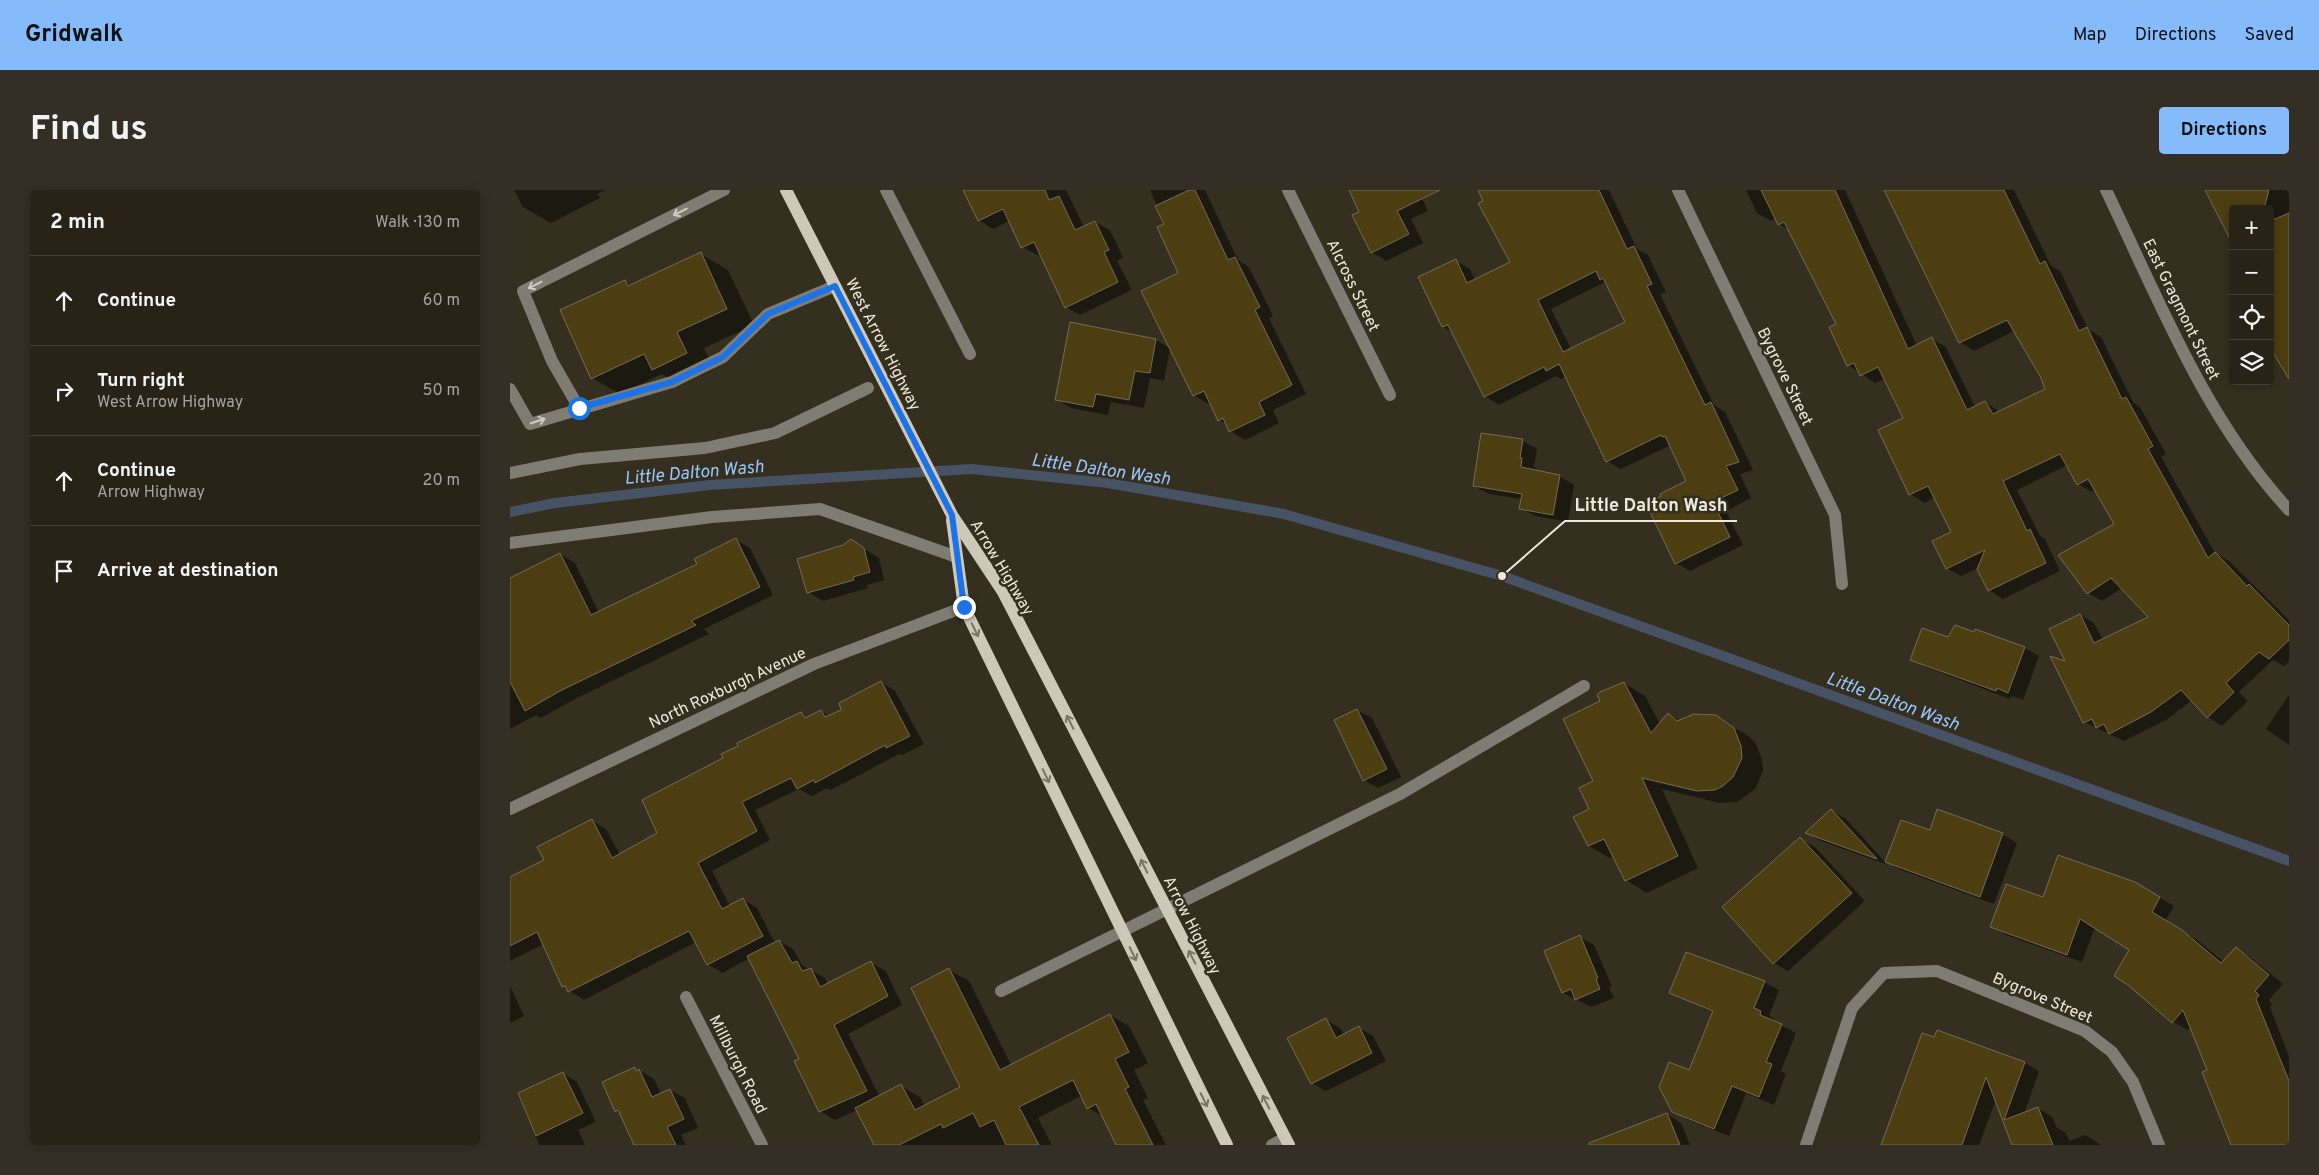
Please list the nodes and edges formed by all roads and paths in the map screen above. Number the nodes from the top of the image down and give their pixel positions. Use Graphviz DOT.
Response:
graph roads {
  1 [pos="724,190"];
  2 [pos="786,190"];
  3 [pos="886,190"];
  4 [pos="1288,190"];
  5 [pos="1678,190"];
  6 [pos="2106,190"];
  7 [pos="835,286"];
  8 [pos="970,354"];
  9 [pos="868,388"];
  10 [pos="510,389"];
  11 [pos="1390,395"];
  12 [pos="579,408"];
  13 [pos="510,473"];
  14 [pos="2289,510"];
  15 [pos="952,515"];
  16 [pos="510,543"];
  17 [pos="957,557"];
  18 [pos="1842,584"];
  19 [pos="964,607"];
  20 [pos="1584,686"];
  21 [pos="510,809"];
  22 [pos="1167,910"];
  23 [pos="1122,931"];
  24 [pos="1002,991"];
  25 [pos="686,997"];
  26 [pos="1287,1141"];
  27 [pos="762,1145"];
  28 [pos="1227,1145"];
  29 [pos="1272,1145"];
  30 [pos="1806,1145"];
  31 [pos="2159,1145"];
  1 -- 12 [label="street, one-way"];
  2 -- 7 [label="main road, West Arrow Highway"];
  3 -- 8 [label="street"];
  4 -- 11 [label="street, Alcross Street"];
  5 -- 18 [label="street, Bygrove Street"];
  6 -- 14 [label="street, East Gragmont Street"];
  7 -- 12 [label="street"];
  7 -- 15 [label="main road, West Arrow Highway"];
  9 -- 13 [label="street"];
  10 -- 12 [label="street, one-way"];
  15 -- 17 [label="main road, Arrow Highway"];
  22 -- 15 [label="main road, Arrow Highway, one-way"];
  16 -- 17 [label="street"];
  17 -- 19 [label="main road, Arrow Highway"];
  19 -- 21 [label="street, North Roxburgh Avenue"];
  19 -- 23 [label="main road, Arrow Highway, one-way"];
  20 -- 22 [label="street"];
  22 -- 23 [label="street"];
  26 -- 22 [label="main road, Arrow Highway, one-way"];
  23 -- 24 [label="street"];
  23 -- 28 [label="main road, Arrow Highway, one-way"];
  25 -- 27 [label="street, Millburgh Road"];
  26 -- 29 [label="street"];
  30 -- 31 [label="street, Bygrove Street"];
}
